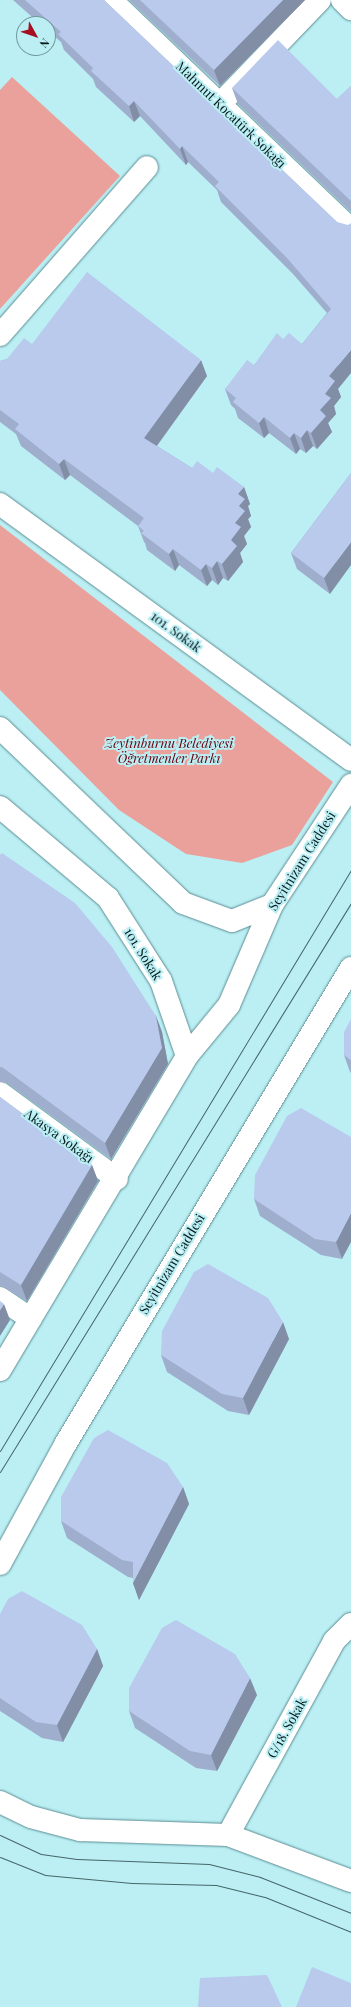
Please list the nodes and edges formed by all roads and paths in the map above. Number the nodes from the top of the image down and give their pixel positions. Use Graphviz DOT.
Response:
graph roads {
  1 [pos="111,0"];
  2 [pos="320,0"];
  3 [pos="342,0"];
  4 [pos="351,9"];
  5 [pos="220,104"];
  6 [pos="148,167"];
  7 [pos="351,229"];
  8 [pos="0,335"];
  9 [pos="0,504"];
  10 [pos="0,728"];
  11 [pos="351,760"];
  12 [pos="351,785"];
  13 [pos="0,807"];
  14 [pos="272,905"];
  15 [pos="351,968"];
  16 [pos="187,1056"];
  17 [pos="0,1093"];
  18 [pos="117,1179"];
  19 [pos="0,1298"];
  20 [pos="31,1319"];
  21 [pos="0,1370"];
  22 [pos="0,1564"];
  23 [pos="351,1624"];
  24 [pos="0,1802"];
  25 [pos="228,1835"];
  26 [pos="351,1881"];
  1 -- 5 [label="street, Mahmut Kocatürk Sokağı"];
  2 -- 5 [label="street"];
  3 -- 4 [label="street"];
  5 -- 7 [label="street, Mahmut Kocatürk Sokağı"];
  6 -- 8 [label="street"];
  9 -- 11 [label="street, 101. Sokak"];
  10 -- 14 [label="street"];
  12 -- 14 [label="street, Seyitnizam Caddesi"];
  13 -- 16 [label="street, 101. Sokak"];
  14 -- 16 [label="street, Seyitnizam Caddesi"];
  15 -- 22 [label="street, Seyitnizam Caddesi"];
  16 -- 18 [label="street, Seyitnizam Caddesi"];
  17 -- 18 [label="street, Akasya Sokağı"];
  18 -- 20 [label="street, Seyitnizam Caddesi"];
  19 -- 20 [label="street"];
  20 -- 21 [label="street, Seyitnizam Caddesi"];
  23 -- 25 [label="street, G/18. Sokak"];
  24 -- 25 [label="street"];
  25 -- 26 [label="street"];
}
